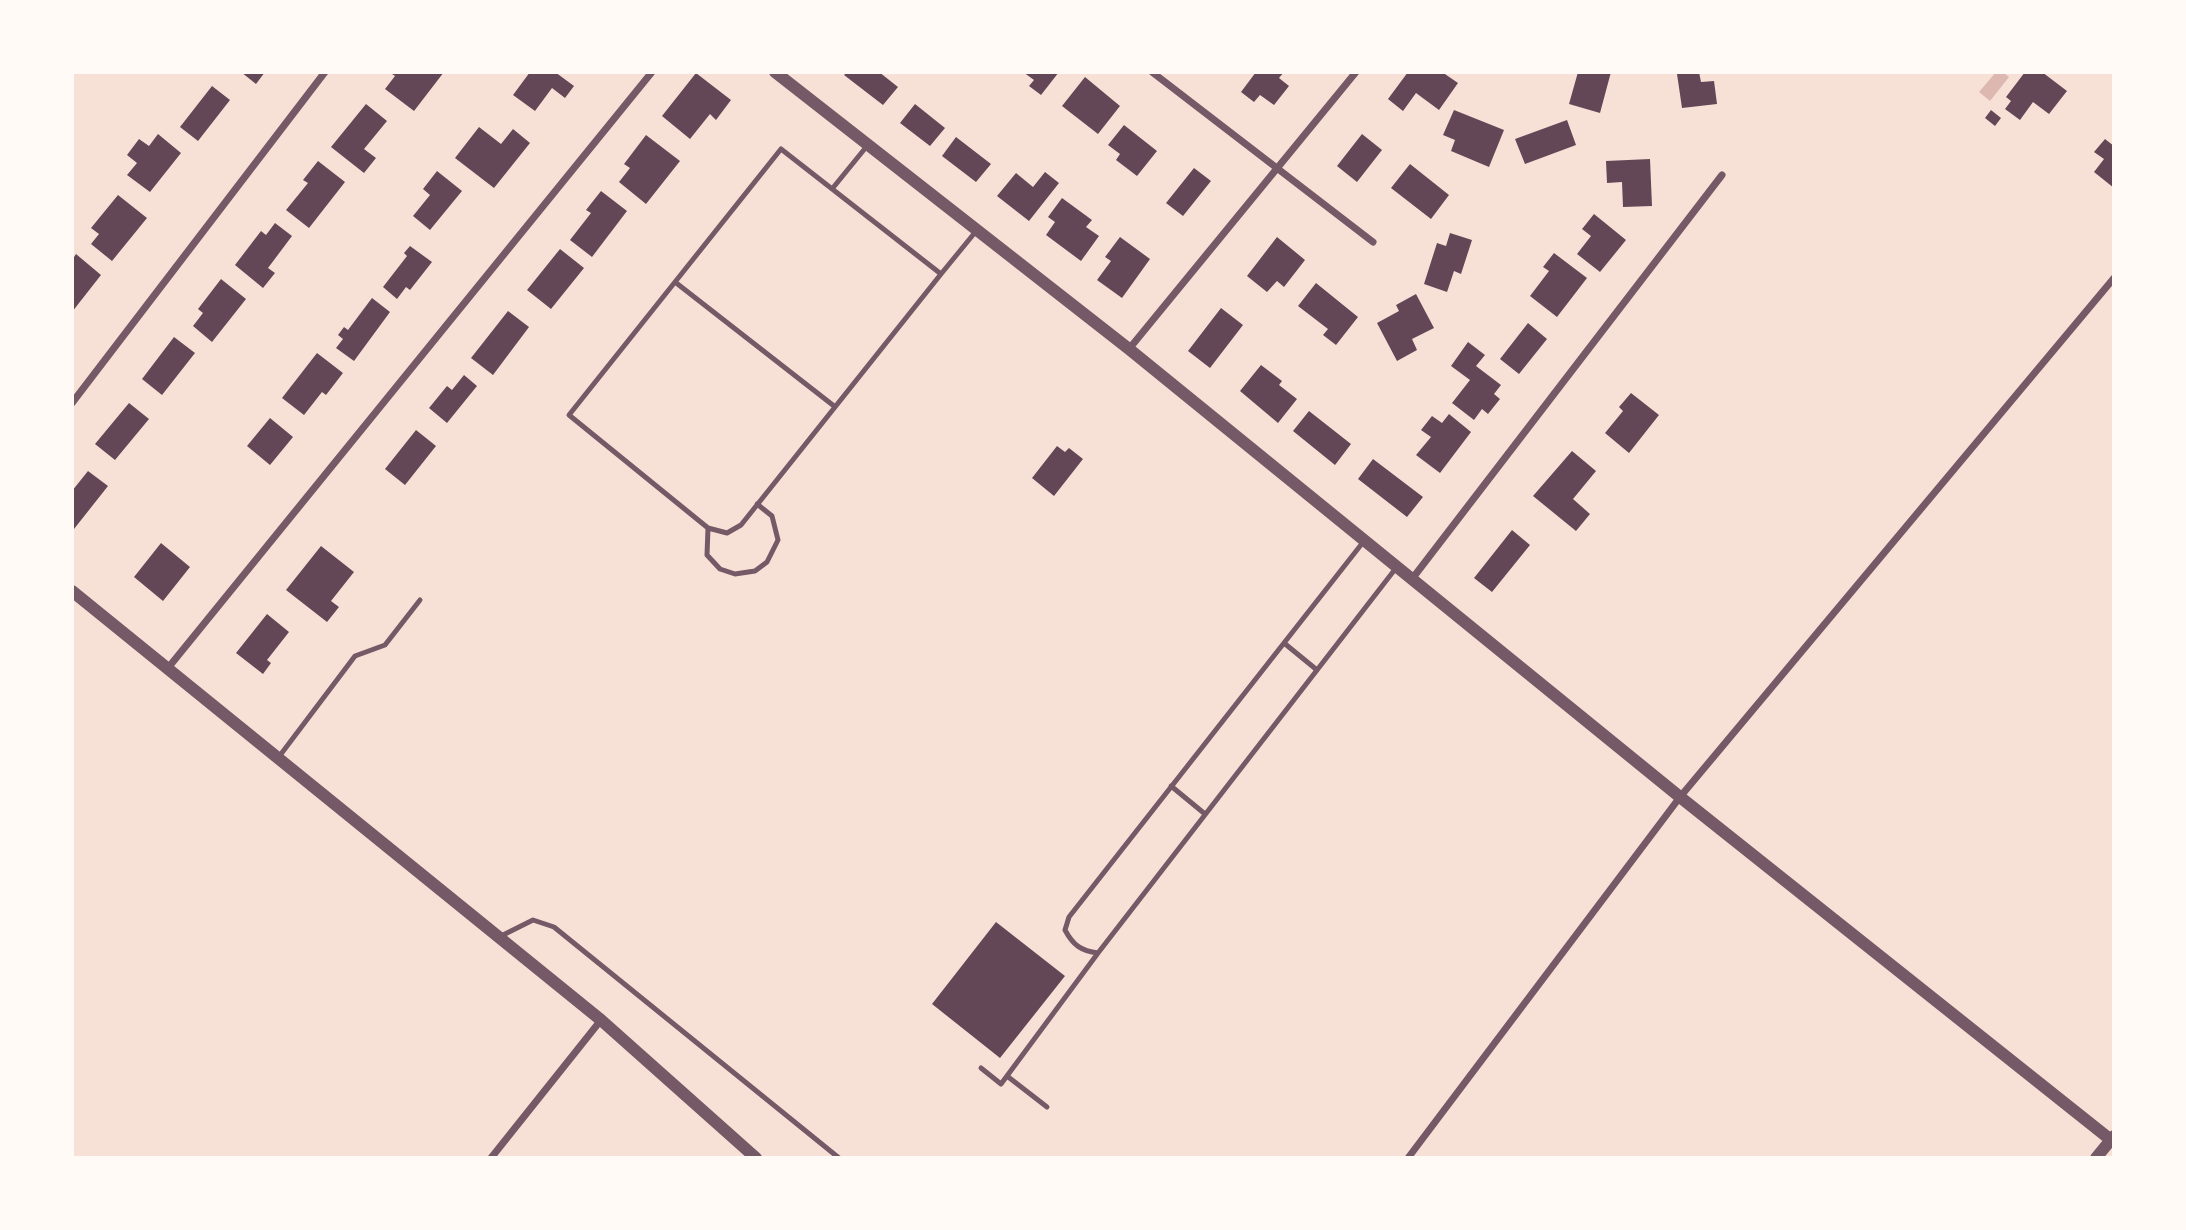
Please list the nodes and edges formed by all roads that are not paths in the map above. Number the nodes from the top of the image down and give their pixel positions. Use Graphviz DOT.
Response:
graph roads {
  1 [pos="324,72"];
  2 [pos="652,72"];
  3 [pos="775,72"];
  4 [pos="1152,72"];
  5 [pos="1356,72"];
  6 [pos="867,145"];
  7 [pos="1276,169"];
  8 [pos="1722,174"];
  9 [pos="832,189"];
  10 [pos="977,230"];
  11 [pos="1373,242"];
  12 [pos="941,274"];
  13 [pos="2114,278"];
  14 [pos="675,282"];
  15 [pos="1129,349"];
  16 [pos="72,403"];
  17 [pos="834,406"];
  18 [pos="757,504"];
  19 [pos="709,528"];
  20 [pos="1364,541"];
  21 [pos="1396,568"];
  22 [pos="1411,580"];
  23 [pos="72,591"];
  24 [pos="419,600"];
  25 [pos="1284,643"];
  26 [pos="168,668"];
  27 [pos="1317,670"];
  28 [pos="278,758"];
  29 [pos="1171,786"];
  30 [pos="1681,797"];
  31 [pos="1205,814"];
  32 [pos="499,937"];
  33 [pos="1098,953"];
  34 [pos="601,1020"];
  35 [pos="981,1068"];
  36 [pos="1007,1076"];
  37 [pos="1046,1107"];
  38 [pos="2113,1140"];
  39 [pos="491,1158"];
  40 [pos="756,1158"];
  41 [pos="839,1158"];
  42 [pos="1408,1158"];
  43 [pos="2096,1158"];
  1 -- 16 [label="street"];
  2 -- 26 [label="street"];
  3 -- 6 [label="street"];
  4 -- 7 [label="street"];
  5 -- 7 [label="street"];
  6 -- 9 [label="lane"];
  6 -- 10 [label="street"];
  7 -- 11 [label="street"];
  7 -- 15 [label="street"];
  8 -- 22 [label="street"];
  9 -- 12 [label="lane"];
  9 -- 14 [label="lane"];
  10 -- 12 [label="lane"];
  10 -- 15 [label="street"];
  12 -- 17 [label="lane"];
  13 -- 30 [label="street"];
  14 -- 17 [label="lane"];
  14 -- 19 [label="lane"];
  15 -- 20 [label="street"];
  17 -- 18 [label="lane"];
  18 -- 19 [label="lane"];
  18 -- 19 [label="lane"];
  20 -- 21 [label="street"];
  20 -- 25 [label="lane"];
  21 -- 22 [label="street"];
  21 -- 27 [label="lane"];
  22 -- 30 [label="street"];
  23 -- 26 [label="street"];
  24 -- 28 [label="lane"];
  25 -- 27 [label="lane"];
  25 -- 29 [label="lane"];
  26 -- 28 [label="street"];
  27 -- 31 [label="lane"];
  28 -- 32 [label="street"];
  29 -- 31 [label="lane"];
  29 -- 33 [label="lane"];
  30 -- 38 [label="street"];
  30 -- 42 [label="street"];
  31 -- 33 [label="lane"];
  32 -- 34 [label="street"];
  32 -- 41 [label="lane"];
  33 -- 36 [label="lane"];
  34 -- 39 [label="street"];
  34 -- 40 [label="street"];
  35 -- 36 [label="lane"];
  36 -- 37 [label="lane"];
  38 -- 43 [label="street"];
}
